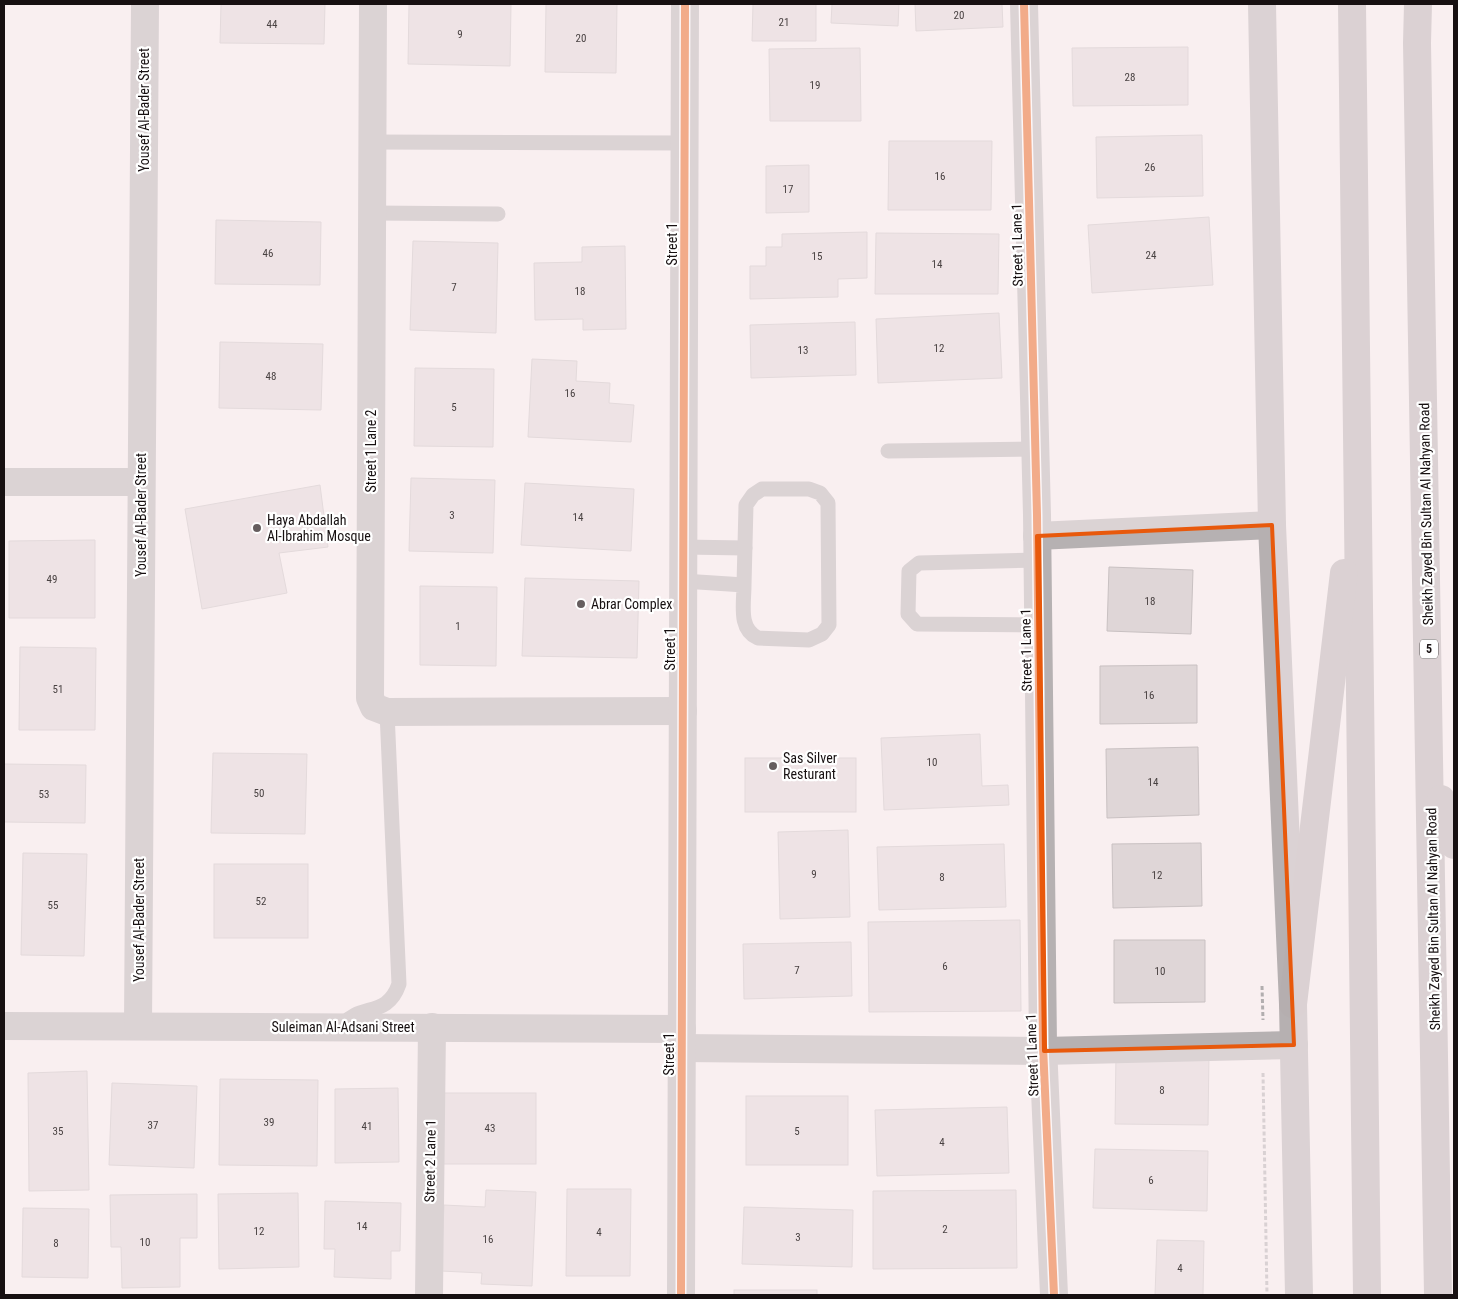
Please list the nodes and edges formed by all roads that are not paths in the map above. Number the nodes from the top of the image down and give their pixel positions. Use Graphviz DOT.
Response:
graph roads {
  1 [pos="144,4"];
  2 [pos="373,4"];
  3 [pos="685,4"];
  4 [pos="1024,4"];
  5 [pos="1262,4"];
  6 [pos="1352,4"];
  7 [pos="1418,4"];
  8 [pos="372,142"];
  9 [pos="684,143"];
  10 [pos="372,213"];
  11 [pos="498,214"];
  12 [pos="1035,449"];
  13 [pos="888,451"];
  14 [pos="1357,459"];
  15 [pos="4,482"];
  16 [pos="141,482"];
  17 [pos="1272,526"];
  18 [pos="683,547"];
  19 [pos="745,548"];
  20 [pos="1037,548"];
  21 [pos="683,581"];
  22 [pos="744,585"];
  23 [pos="1038,625"];
  24 [pos="683,711"];
  25 [pos="387,712"];
  26 [pos="1431,761"];
  27 [pos="1454,845"];
  28 [pos="1293,1004"];
  29 [pos="4,1026"];
  30 [pos="138,1026"];
  31 [pos="341,1027"];
  32 [pos="432,1027"];
  33 [pos="682,1038"];
  34 [pos="1294,1045"];
  35 [pos="1044,1051"];
  36 [pos="429,1295"];
  37 [pos="681,1295"];
  38 [pos="1054,1295"];
  39 [pos="1299,1295"];
  40 [pos="1367,1295"];
  41 [pos="1438,1295"];
  1 -- 16 [label="street, Yousef Al-Bader Street"];
  2 -- 8 [label="street, Street 1 Lane 2"];
  3 -- 9 [label="street, Street 1"];
  4 -- 12 [label="street, Street 1 Lane 1"];
  5 -- 17 [label="main road"];
  6 -- 14 [label="highway"];
  7 -- 26 [label="highway, Sheikh Zayed Bin Sultan Al Nahyan Road / 5"];
  8 -- 9 [label="lane"];
  8 -- 10 [label="street, Street 1 Lane 2"];
  9 -- 18 [label="street, Street 1"];
  10 -- 11 [label="lane"];
  10 -- 25 [label="street, Street 1 Lane 2"];
  12 -- 13 [label="lane"];
  12 -- 20 [label="street, Street 1 Lane 1"];
  14 -- 28 [label="highway"];
  14 -- 40 [label="highway"];
  15 -- 16 [label="street"];
  16 -- 30 [label="street, Yousef Al-Bader Street"];
  17 -- 20 [label="street"];
  17 -- 28 [label="main road"];
  18 -- 19 [label="lane"];
  18 -- 21 [label="street, Street 1"];
  19 -- 22 [label="lane"];
  19 -- 22 [label="lane"];
  20 -- 23 [label="street, Street 1 Lane 1"];
  20 -- 23 [label="lane"];
  21 -- 22 [label="lane"];
  21 -- 24 [label="street, Street 1"];
  23 -- 35 [label="street, Street 1 Lane 1"];
  24 -- 25 [label="street"];
  24 -- 33 [label="street, Street 1"];
  25 -- 31 [label="lane"];
  26 -- 27 [label="highway"];
  26 -- 41 [label="highway, Sheikh Zayed Bin Sultan Al Nahyan Road / 5"];
  28 -- 34 [label="main road"];
  29 -- 30 [label="street, Suleiman Al-Adsani Street"];
  30 -- 31 [label="street, Suleiman Al-Adsani Street"];
  31 -- 32 [label="street, Suleiman Al-Adsani Street"];
  32 -- 33 [label="street, Suleiman Al-Adsani Street"];
  32 -- 36 [label="street, Street 2 Lane 1"];
  33 -- 35 [label="street, Street 1 Lane 1"];
  33 -- 37 [label="street, Street 1"];
  34 -- 35 [label="street"];
  34 -- 39 [label="main road"];
  35 -- 38 [label="street, Street 1 Lane 1"];
}
